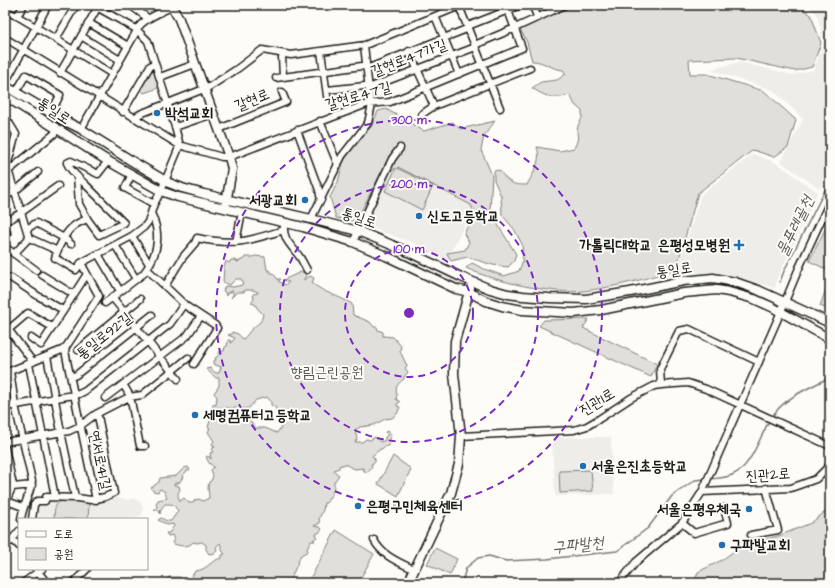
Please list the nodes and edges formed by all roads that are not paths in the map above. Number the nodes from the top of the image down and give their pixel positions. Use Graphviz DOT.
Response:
graph roads {
  1 [pos="24,5"];
  2 [pos="48,5"];
  3 [pos="76,5"];
  4 [pos="130,5"];
  5 [pos="521,5"];
  6 [pos="532,5"];
  7 [pos="565,5"];
  8 [pos="96,6"];
  9 [pos="172,6"];
  10 [pos="460,6"];
  11 [pos="507,8"];
  12 [pos="5,11"];
  13 [pos="17,16"];
  14 [pos="435,16"];
  15 [pos="538,18"];
  16 [pos="149,19"];
  17 [pos="89,23"];
  18 [pos="36,28"];
  19 [pos="467,28"];
  20 [pos="515,28"];
  21 [pos="136,29"];
  22 [pos="81,36"];
  23 [pos="5,38"];
  24 [pos="444,38"];
  25 [pos="56,39"];
  26 [pos="364,45"];
  27 [pos="475,45"];
  28 [pos="128,46"];
  29 [pos="73,50"];
  30 [pos="24,51"];
  31 [pos="322,51"];
  32 [pos="409,51"];
  33 [pos="283,54"];
  34 [pos="452,56"];
  35 [pos="120,60"];
  36 [pos="155,63"];
  37 [pos="195,64"];
  38 [pos="482,65"];
  39 [pos="366,67"];
  40 [pos="530,68"];
  41 [pos="418,69"];
  42 [pos="325,71"];
  43 [pos="60,73"];
  44 [pos="112,74"];
  45 [pos="459,74"];
  46 [pos="160,77"];
  47 [pos="283,77"];
  48 [pos="276,78"];
  49 [pos="490,84"];
  50 [pos="5,85"];
  51 [pos="369,87"];
  52 [pos="426,88"];
  53 [pos="204,89"];
  54 [pos="16,92"];
  55 [pos="282,92"];
  56 [pos="5,96"];
  57 [pos="99,96"];
  58 [pos="168,104"];
  59 [pos="372,104"];
  60 [pos="434,106"];
  61 [pos="500,108"];
  62 [pos="123,112"];
  63 [pos="51,113"];
  64 [pos="213,114"];
  65 [pos="5,116"];
  66 [pos="422,116"];
  67 [pos="134,118"];
  68 [pos="320,121"];
  69 [pos="175,127"];
  70 [pos="57,129"];
  71 [pos="81,129"];
  72 [pos="219,129"];
  73 [pos="297,130"];
  74 [pos="179,145"];
  75 [pos="400,148"];
  76 [pos="229,157"];
  77 [pos="108,161"];
  78 [pos="5,162"];
  79 [pos="338,165"];
  80 [pos="7,170"];
  81 [pos="38,172"];
  82 [pos="132,174"];
  83 [pos="77,176"];
  84 [pos="165,181"];
  85 [pos="58,186"];
  86 [pos="161,191"];
  87 [pos="15,192"];
  88 [pos="5,196"];
  89 [pos="227,199"];
  90 [pos="321,200"];
  91 [pos="830,200"];
  92 [pos="154,204"];
  93 [pos="226,208"];
  94 [pos="22,212"];
  95 [pos="242,212"];
  96 [pos="151,214"];
  97 [pos="87,219"];
  98 [pos="311,219"];
  99 [pos="5,222"];
  100 [pos="284,226"];
  101 [pos="27,229"];
  102 [pos="358,232"];
  103 [pos="132,236"];
  104 [pos="29,238"];
  105 [pos="64,238"];
  106 [pos="236,242"];
  107 [pos="353,242"];
  108 [pos="71,244"];
  109 [pos="115,245"];
  110 [pos="5,247"];
  111 [pos="58,251"];
  112 [pos="14,254"];
  113 [pos="98,254"];
  114 [pos="81,263"];
  115 [pos="148,267"];
  116 [pos="36,270"];
  117 [pos="307,270"];
  118 [pos="87,274"];
  119 [pos="42,275"];
  120 [pos="5,277"];
  121 [pos="136,279"];
  122 [pos="472,282"];
  123 [pos="165,286"];
  124 [pos="120,291"];
  125 [pos="469,292"];
  126 [pos="73,294"];
  127 [pos="112,297"];
  128 [pos="140,299"];
  129 [pos="105,303"];
  130 [pos="784,303"];
  131 [pos="184,304"];
  132 [pos="63,310"];
  133 [pos="124,312"];
  134 [pos="781,312"];
  135 [pos="152,315"];
  136 [pos="201,316"];
  137 [pos="830,323"];
  138 [pos="52,327"];
  139 [pos="136,327"];
  140 [pos="7,328"];
  141 [pos="31,338"];
  142 [pos="830,339"];
  143 [pos="147,341"];
  144 [pos="66,347"];
  145 [pos="78,350"];
  146 [pos="47,356"];
  147 [pos="159,356"];
  148 [pos="188,358"];
  149 [pos="759,362"];
  150 [pos="31,363"];
  151 [pos="194,364"];
  152 [pos="172,371"];
  153 [pos="7,372"];
  154 [pos="71,377"];
  155 [pos="178,379"];
  156 [pos="123,384"];
  157 [pos="661,385"];
  158 [pos="75,395"];
  159 [pos="130,396"];
  160 [pos="55,398"];
  161 [pos="105,398"];
  162 [pos="37,401"];
  163 [pos="740,404"];
  164 [pos="15,405"];
  165 [pos="5,407"];
  166 [pos="96,414"];
  167 [pos="80,426"];
  168 [pos="61,432"];
  169 [pos="43,436"];
  170 [pos="461,436"];
  171 [pos="24,439"];
  172 [pos="5,442"];
  173 [pos="145,446"];
  174 [pos="830,446"];
  175 [pos="5,448"];
  176 [pos="830,465"];
  177 [pos="8,476"];
  178 [pos="32,485"];
  179 [pos="13,487"];
  180 [pos="766,488"];
  181 [pos="704,489"];
  182 [pos="55,497"];
  183 [pos="75,498"];
  184 [pos="6,500"];
  185 [pos="96,500"];
  186 [pos="23,506"];
  187 [pos="724,508"];
  188 [pos="20,518"];
  189 [pos="32,518"];
  190 [pos="682,523"];
  191 [pos="18,532"];
  192 [pos="751,535"];
  193 [pos="12,539"];
  194 [pos="374,540"];
  195 [pos="18,545"];
  196 [pos="5,546"];
  197 [pos="39,570"];
  198 [pos="86,570"];
  199 [pos="415,570"];
  200 [pos="23,583"];
  201 [pos="48,583"];
  202 [pos="73,583"];
  203 [pos="408,583"];
  204 [pos="619,583"];
  1 -- 13 [label="street"];
  2 -- 18 [label="street"];
  3 -- 25 [label="street"];
  4 -- 16 [label="street"];
  5 -- 11 [label="street"];
  6 -- 15 [label="street"];
  7 -- 15 [label="street, 갈현로47가길"];
  8 -- 17 [label="street"];
  8 -- 21 [label="street"];
  9 -- 16 [label="street"];
  9 -- 37 [label="main road"];
  10 -- 14 [label="street"];
  10 -- 19 [label="street"];
  11 -- 19 [label="street"];
  11 -- 20 [label="street"];
  12 -- 13 [label="street"];
  13 -- 18 [label="street"];
  14 -- 24 [label="street"];
  14 -- 26 [label="street"];
  15 -- 20 [label="street, 갈현로47가길"];
  16 -- 21 [label="street"];
  17 -- 22 [label="street"];
  17 -- 28 [label="street"];
  18 -- 25 [label="street"];
  18 -- 30 [label="street"];
  19 -- 24 [label="street"];
  19 -- 27 [label="street"];
  20 -- 27 [label="street, 갈현로47가길"];
  20 -- 38 [label="street, 갈현로47길"];
  21 -- 28 [label="street"];
  21 -- 36 [label="street"];
  22 -- 29 [label="street"];
  22 -- 35 [label="street"];
  23 -- 30 [label="street"];
  24 -- 32 [label="street"];
  24 -- 34 [label="street"];
  25 -- 29 [label="street"];
  26 -- 31 [label="street"];
  26 -- 39 [label="street"];
  27 -- 34 [label="street, 갈현로47가길"];
  27 -- 38 [label="street"];
  28 -- 35 [label="street"];
  29 -- 43 [label="street"];
  29 -- 44 [label="street"];
  30 -- 43 [label="street"];
  30 -- 50 [label="street"];
  31 -- 33 [label="street"];
  31 -- 42 [label="street, 갈현로47가길"];
  32 -- 39 [label="street"];
  32 -- 41 [label="street"];
  33 -- 47 [label="street"];
  33 -- 53 [label="street"];
  34 -- 41 [label="street, 갈현로47가길"];
  34 -- 45 [label="street"];
  35 -- 44 [label="street"];
  36 -- 46 [label="street"];
  36 -- 62 [label="street"];
  37 -- 46 [label="street"];
  37 -- 53 [label="main road"];
  38 -- 45 [label="street, 갈현로47길"];
  38 -- 49 [label="street"];
  39 -- 42 [label="street"];
  39 -- 51 [label="street"];
  40 -- 49 [label="street"];
  41 -- 51 [label="street, 갈현로47가길"];
  41 -- 52 [label="street"];
  42 -- 47 [label="street"];
  42 -- 51 [label="street, 갈현로47가길"];
  43 -- 57 [label="street"];
  44 -- 57 [label="street"];
  45 -- 52 [label="street, 갈현로47길"];
  46 -- 58 [label="street"];
  47 -- 48 [label="street"];
  49 -- 60 [label="street"];
  49 -- 61 [label="street"];
  50 -- 54 [label="main road, 통일로"];
  51 -- 59 [label="street"];
  52 -- 59 [label="street, 갈현로47길"];
  52 -- 60 [label="street"];
  53 -- 58 [label="street"];
  53 -- 64 [label="main road"];
  54 -- 63 [label="main road, 통일로"];
  54 -- 63 [label="street, 통일로"];
  55 -- 72 [label="street, 갈현로"];
  56 -- 70 [label="main road, 통일로"];
  57 -- 62 [label="street"];
  57 -- 71 [label="street"];
  58 -- 67 [label="street"];
  58 -- 69 [label="street"];
  59 -- 68 [label="street, 갈현로47길"];
  59 -- 79 [label="street"];
  60 -- 66 [label="street"];
  62 -- 67 [label="street"];
  63 -- 71 [label="main road, 통일로"];
  64 -- 69 [label="street"];
  64 -- 72 [label="main road"];
  65 -- 80 [label="street"];
  67 -- 74 [label="street"];
  68 -- 73 [label="street, 갈현로47길"];
  68 -- 79 [label="street, 갈현로47길"];
  69 -- 74 [label="street"];
  70 -- 77 [label="main road, 통일로"];
  70 -- 80 [label="street"];
  71 -- 84 [label="main road, 통일로"];
  72 -- 76 [label="main road"];
  73 -- 76 [label="street, 갈현로47길"];
  73 -- 90 [label="street"];
  74 -- 76 [label="street"];
  74 -- 84 [label="street"];
  75 -- 102 [label="street"];
  76 -- 89 [label="main road"];
  77 -- 82 [label="main road, 통일로"];
  77 -- 83 [label="street"];
  78 -- 80 [label="street"];
  79 -- 90 [label="street"];
  80 -- 87 [label="street"];
  81 -- 87 [label="street"];
  82 -- 86 [label="main road, 통일로"];
  82 -- 92 [label="street"];
  83 -- 97 [label="street"];
  83 -- 97 [label="street"];
  84 -- 86 [label="street"];
  84 -- 89 [label="main road, 통일로"];
  85 -- 94 [label="street"];
  86 -- 92 [label="street"];
  86 -- 93 [label="main road, 통일로"];
  87 -- 88 [label="street"];
  87 -- 94 [label="street"];
  89 -- 93 [label="main road"];
  89 -- 98 [label="main road, 통일로"];
  90 -- 98 [label="street"];
  91 -- 130 [label="street"];
  92 -- 96 [label="street"];
  93 -- 95 [label="main road, 통일로"];
  94 -- 99 [label="street"];
  94 -- 101 [label="street"];
  95 -- 100 [label="main road, 통일로"];
  95 -- 106 [label="street"];
  96 -- 103 [label="street"];
  96 -- 115 [label="street"];
  97 -- 105 [label="street"];
  98 -- 102 [label="main road, 통일로"];
  100 -- 106 [label="street"];
  100 -- 107 [label="main road, 통일로"];
  100 -- 117 [label="street"];
  101 -- 104 [label="street"];
  101 -- 105 [label="street"];
  102 -- 107 [label="street"];
  102 -- 122 [label="main road, 통일로"];
  103 -- 109 [label="street"];
  103 -- 115 [label="street"];
  104 -- 111 [label="street"];
  104 -- 112 [label="street"];
  105 -- 108 [label="street"];
  105 -- 111 [label="street"];
  106 -- 123 [label="street"];
  107 -- 125 [label="main road, 통일로"];
  109 -- 113 [label="street"];
  109 -- 121 [label="street"];
  110 -- 112 [label="street"];
  111 -- 114 [label="street"];
  112 -- 116 [label="street"];
  113 -- 114 [label="street"];
  113 -- 124 [label="street, 통일로92길"];
  114 -- 118 [label="street, 통일로92길"];
  115 -- 121 [label="street"];
  115 -- 123 [label="street"];
  118 -- 126 [label="street"];
  118 -- 144 [label="street, 통일로92길"];
  119 -- 126 [label="street"];
  120 -- 132 [label="street"];
  121 -- 124 [label="street"];
  122 -- 125 [label="main road"];
  122 -- 130 [label="main road, 통일로"];
  123 -- 131 [label="street"];
  124 -- 127 [label="street"];
  125 -- 134 [label="main road, 통일로"];
  125 -- 170 [label="main road"];
  126 -- 132 [label="street"];
  127 -- 129 [label="street"];
  127 -- 133 [label="street"];
  128 -- 133 [label="street"];
  130 -- 134 [label="street"];
  130 -- 137 [label="main road, 통일로"];
  131 -- 136 [label="street"];
  131 -- 143 [label="street"];
  132 -- 138 [label="street"];
  133 -- 139 [label="street"];
  133 -- 145 [label="street"];
  134 -- 142 [label="main road, 통일로"];
  134 -- 149 [label="street"];
  135 -- 139 [label="street, 통일로92길"];
  136 -- 147 [label="street"];
  136 -- 151 [label="street"];
  138 -- 140 [label="street"];
  138 -- 141 [label="street"];
  139 -- 143 [label="street"];
  139 -- 154 [label="street, 통일로92길"];
  140 -- 150 [label="street"];
  143 -- 147 [label="street"];
  143 -- 158 [label="street"];
  144 -- 146 [label="street"];
  144 -- 154 [label="street, 통일로92길"];
  146 -- 150 [label="street"];
  146 -- 160 [label="street"];
  147 -- 152 [label="street"];
  147 -- 156 [label="street"];
  148 -- 152 [label="street"];
  149 -- 157 [label="street"];
  149 -- 163 [label="street"];
  150 -- 153 [label="street"];
  150 -- 162 [label="street"];
  152 -- 155 [label="street"];
  152 -- 159 [label="street"];
  153 -- 164 [label="street"];
  154 -- 158 [label="street, 통일로92길"];
  156 -- 159 [label="street"];
  156 -- 161 [label="street"];
  157 -- 163 [label="street, 진관1로"];
  157 -- 170 [label="street, 진관1로"];
  158 -- 160 [label="street"];
  158 -- 167 [label="street, 통일로92길"];
  159 -- 166 [label="street"];
  159 -- 173 [label="street"];
  160 -- 162 [label="street"];
  160 -- 168 [label="street"];
  162 -- 164 [label="street"];
  162 -- 169 [label="street"];
  163 -- 174 [label="street"];
  163 -- 181 [label="street"];
  164 -- 165 [label="street"];
  164 -- 171 [label="street"];
  166 -- 167 [label="street"];
  166 -- 185 [label="street, 연서로41길"];
  167 -- 168 [label="street"];
  167 -- 185 [label="street, 연서로41길"];
  168 -- 169 [label="street"];
  168 -- 183 [label="street"];
  169 -- 171 [label="street"];
  169 -- 182 [label="street"];
  170 -- 199 [label="main road"];
  171 -- 172 [label="street"];
  171 -- 178 [label="street"];
  175 -- 177 [label="street"];
  176 -- 180 [label="street, 진관2로"];
  177 -- 179 [label="street"];
  178 -- 179 [label="street"];
  178 -- 186 [label="street"];
  179 -- 184 [label="street"];
  180 -- 181 [label="street, 진관2로"];
  180 -- 192 [label="street"];
  181 -- 190 [label="street"];
  182 -- 183 [label="street, 연서로41길"];
  182 -- 189 [label="street, 연서로41길"];
  183 -- 185 [label="street, 연서로41길"];
  184 -- 186 [label="street"];
  186 -- 188 [label="street"];
  187 -- 190 [label="street"];
  190 -- 204 [label="street"];
  191 -- 193 [label="street"];
  193 -- 195 [label="street"];
  193 -- 196 [label="street"];
  194 -- 199 [label="street"];
  197 -- 200 [label="street"];
  197 -- 201 [label="street"];
  198 -- 202 [label="street"];
  199 -- 203 [label="main road"];
}
